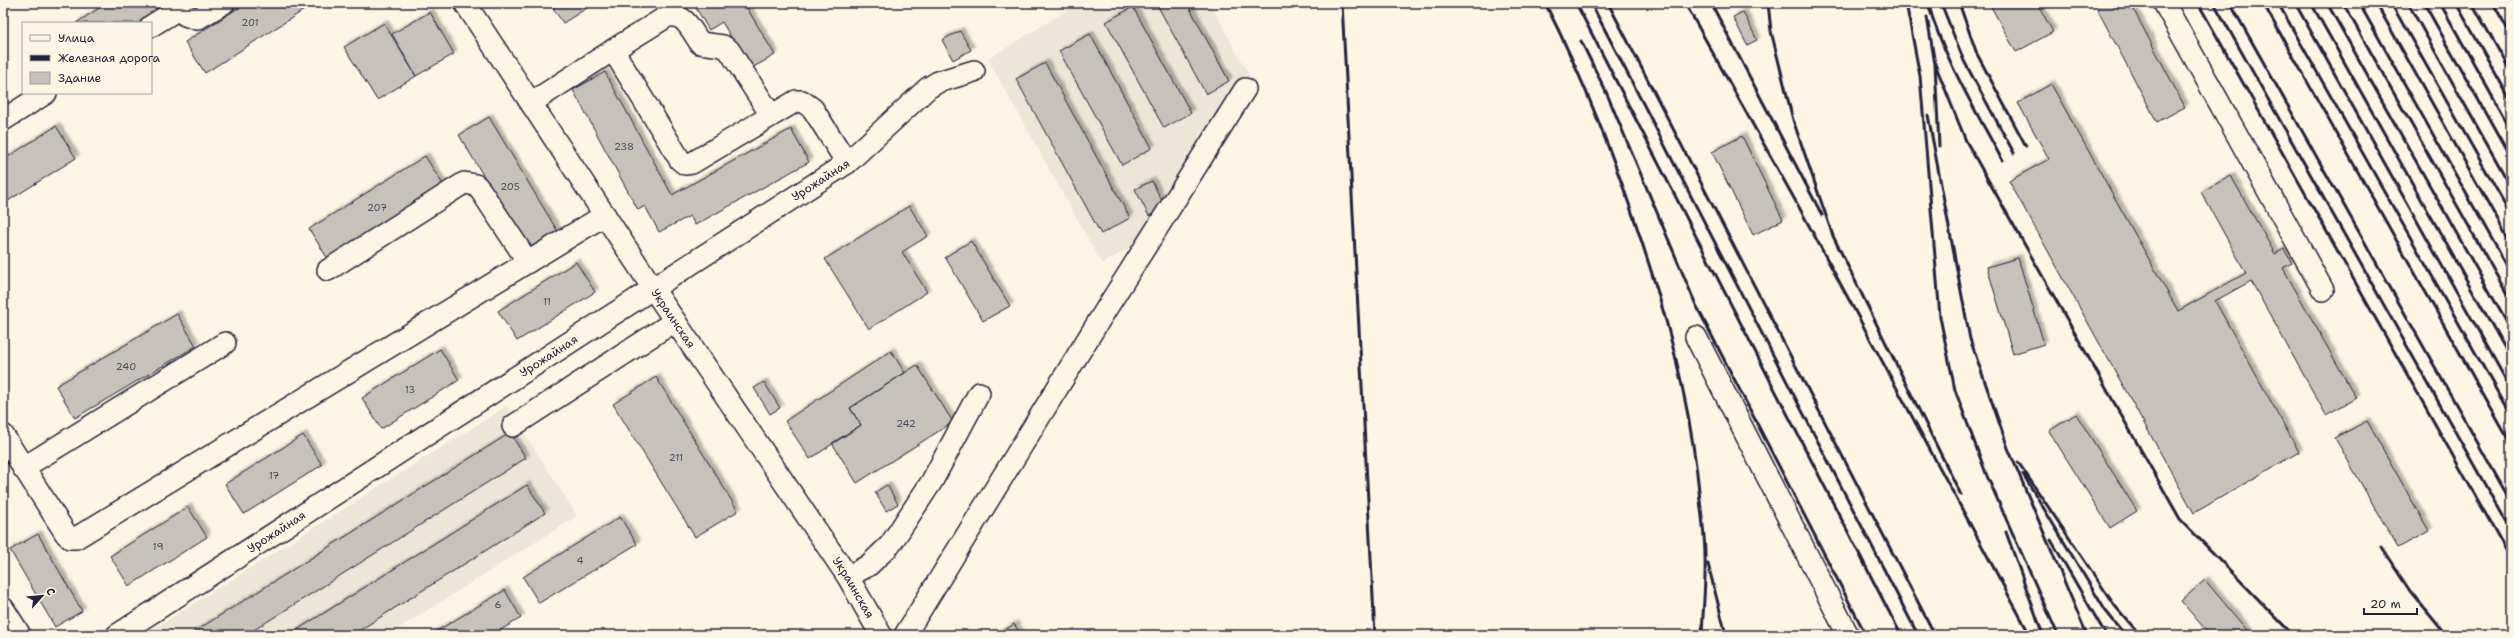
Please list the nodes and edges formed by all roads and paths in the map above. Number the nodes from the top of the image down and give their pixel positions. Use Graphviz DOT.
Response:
graph roads {
  1 [pos="224,3"];
  2 [pos="465,3"];
  3 [pos="2164,3"];
  4 [pos="178,5"];
  5 [pos="152,25"];
  6 [pos="613,50"];
  7 [pos="974,71"];
  8 [pos="1245,89"];
  9 [pos="44,94"];
  10 [pos="531,103"];
  11 [pos="771,115"];
  12 [pos="3,120"];
  13 [pos="846,163"];
  14 [pos="605,215"];
  15 [pos="528,262"];
  16 [pos="328,270"];
  17 [pos="654,290"];
  18 [pos="2323,290"];
  19 [pos="675,321"];
  20 [pos="1696,337"];
  21 [pos="225,343"];
  22 [pos="979,394"];
  23 [pos="513,426"];
  24 [pos="3,435"];
  25 [pos="23,468"];
  26 [pos="848,578"];
  27 [pos="3,608"];
  28 [pos="20,635"];
  29 [pos="117,635"];
  30 [pos="881,635"];
  31 [pos="905,635"];
  32 [pos="1848,635"];
  1 -- 4 [label="street"];
  2 -- 10 [label="street, Украинская"];
  3 -- 18 [label="street"];
  4 -- 5 [label="street"];
  6 -- 10 [label="street"];
  6 -- 11 [label="street"];
  6 -- 11 [label="street"];
  7 -- 13 [label="street, Урожайная"];
  8 -- 31 [label="street"];
  9 -- 12 [label="street"];
  10 -- 14 [label="street, Украинская"];
  11 -- 13 [label="street"];
  13 -- 17 [label="street, Урожайная"];
  14 -- 15 [label="street"];
  14 -- 17 [label="street, Украинская"];
  15 -- 16 [label="street"];
  15 -- 25 [label="street"];
  17 -- 19 [label="street, Украинская"];
  17 -- 29 [label="street, Урожайная"];
  19 -- 23 [label="street"];
  19 -- 26 [label="street, Украинская"];
  20 -- 32 [label="street"];
  21 -- 25 [label="street"];
  22 -- 26 [label="street"];
  24 -- 25 [label="street"];
  26 -- 30 [label="street, Украинская"];
  27 -- 28 [label="street"];
}
